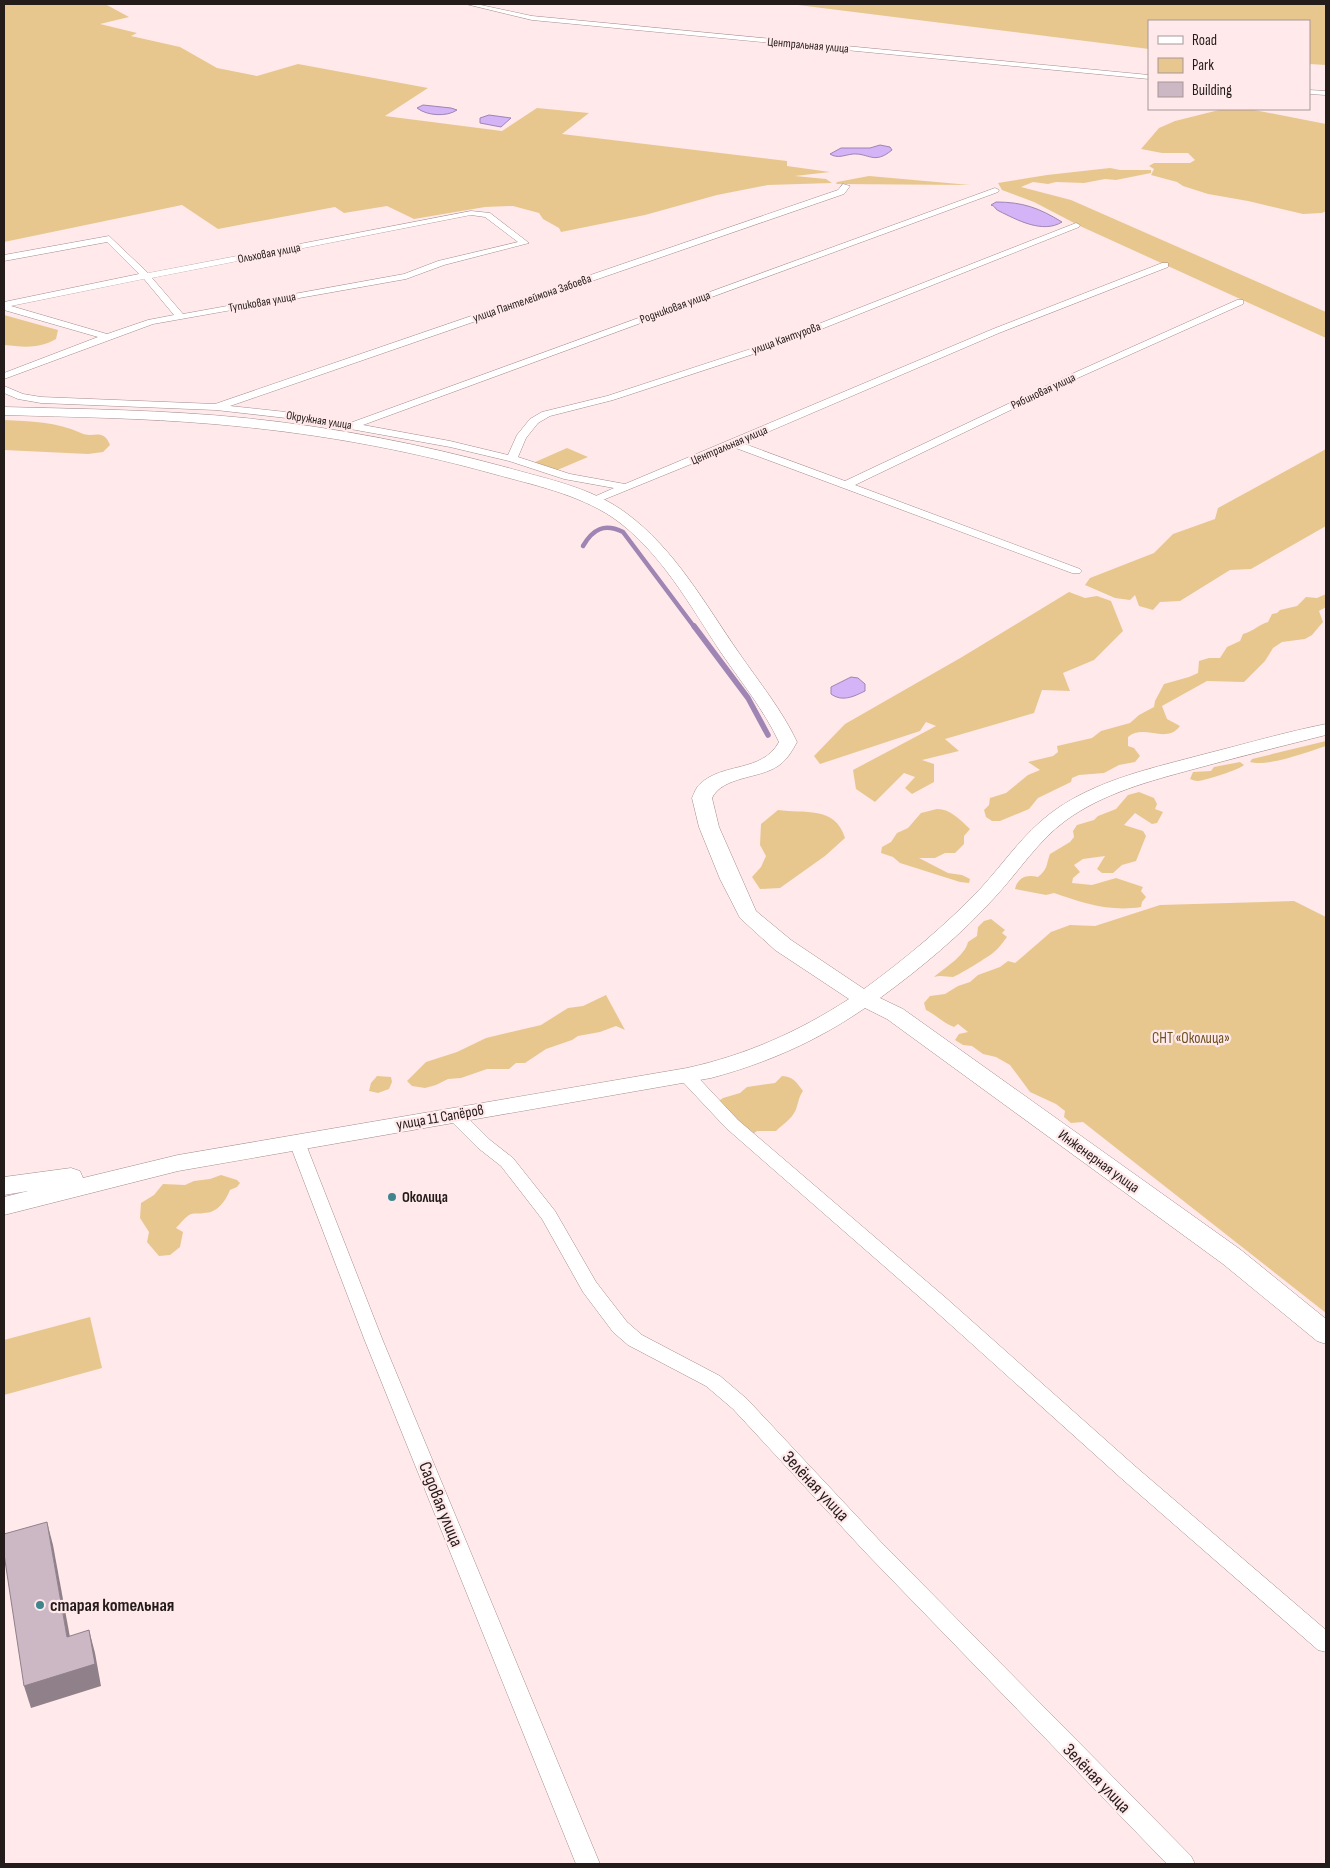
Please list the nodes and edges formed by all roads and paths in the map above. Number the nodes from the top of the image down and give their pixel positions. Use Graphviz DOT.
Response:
graph roads {
  1 [pos="469,4"];
  2 [pos="1148,77"];
  3 [pos="1310,92"];
  4 [pos="1326,93"];
  5 [pos="846,186"];
  6 [pos="996,190"];
  7 [pos="1076,226"];
  8 [pos="525,243"];
  9 [pos="4,258"];
  10 [pos="1165,265"];
  11 [pos="146,276"];
  12 [pos="1240,302"];
  13 [pos="4,306"];
  14 [pos="180,316"];
  15 [pos="107,337"];
  16 [pos="4,376"];
  17 [pos="6,390"];
  18 [pos="216,407"];
  19 [pos="4,410"];
  20 [pos="354,426"];
  21 [pos="733,443"];
  22 [pos="512,459"];
  23 [pos="846,485"];
  24 [pos="626,487"];
  25 [pos="593,500"];
  26 [pos="1076,571"];
  27 [pos="1326,728"];
  28 [pos="864,999"];
  29 [pos="687,1076"];
  30 [pos="455,1115"];
  31 [pos="297,1142"];
  32 [pos="178,1163"];
  33 [pos="4,1186"];
  34 [pos="4,1206"];
  35 [pos="1326,1334"];
  36 [pos="1326,1643"];
  37 [pos="588,1864"];
  38 [pos="1183,1864"];
  1 -- 2 [label="street, Центральная улица"];
  3 -- 4 [label="street"];
  5 -- 18 [label="street, улица Пантелеймона Забоева"];
  6 -- 20 [label="street, Родниковая улица"];
  7 -- 22 [label="street, улица Кантурова"];
  8 -- 11 [label="street, Ольховая улица"];
  8 -- 14 [label="street, Тупиковая улица"];
  9 -- 11 [label="street"];
  10 -- 21 [label="street, Центральная улица"];
  11 -- 13 [label="street, Ольховая улица"];
  11 -- 14 [label="street"];
  12 -- 23 [label="street, Рябиновая улица"];
  13 -- 15 [label="street"];
  14 -- 15 [label="street, Тупиковая улица"];
  15 -- 16 [label="street, Тупиковая улица"];
  17 -- 18 [label="street, Окружная улица"];
  18 -- 20 [label="street, Окружная улица"];
  19 -- 25 [label="street"];
  20 -- 22 [label="street, Окружная улица"];
  21 -- 23 [label="street"];
  21 -- 24 [label="street, Центральная улица"];
  22 -- 24 [label="street, Окружная улица"];
  23 -- 26 [label="street"];
  24 -- 25 [label="street, Центральная улица"];
  25 -- 28 [label="street, Инженерная улица"];
  27 -- 28 [label="street, улица 11 Сапёров"];
  28 -- 29 [label="street, улица 11 Сапёров"];
  28 -- 35 [label="street, Инженерная улица"];
  29 -- 30 [label="street, улица 11 Сапёров"];
  29 -- 36 [label="street"];
  30 -- 31 [label="street, улица 11 Сапёров"];
  30 -- 38 [label="street, Зелёная улица"];
  31 -- 32 [label="street, улица 11 Сапёров"];
  31 -- 37 [label="street, Садовая улица"];
  32 -- 33 [label="street"];
  32 -- 34 [label="street, улица 11 Сапёров"];
}
